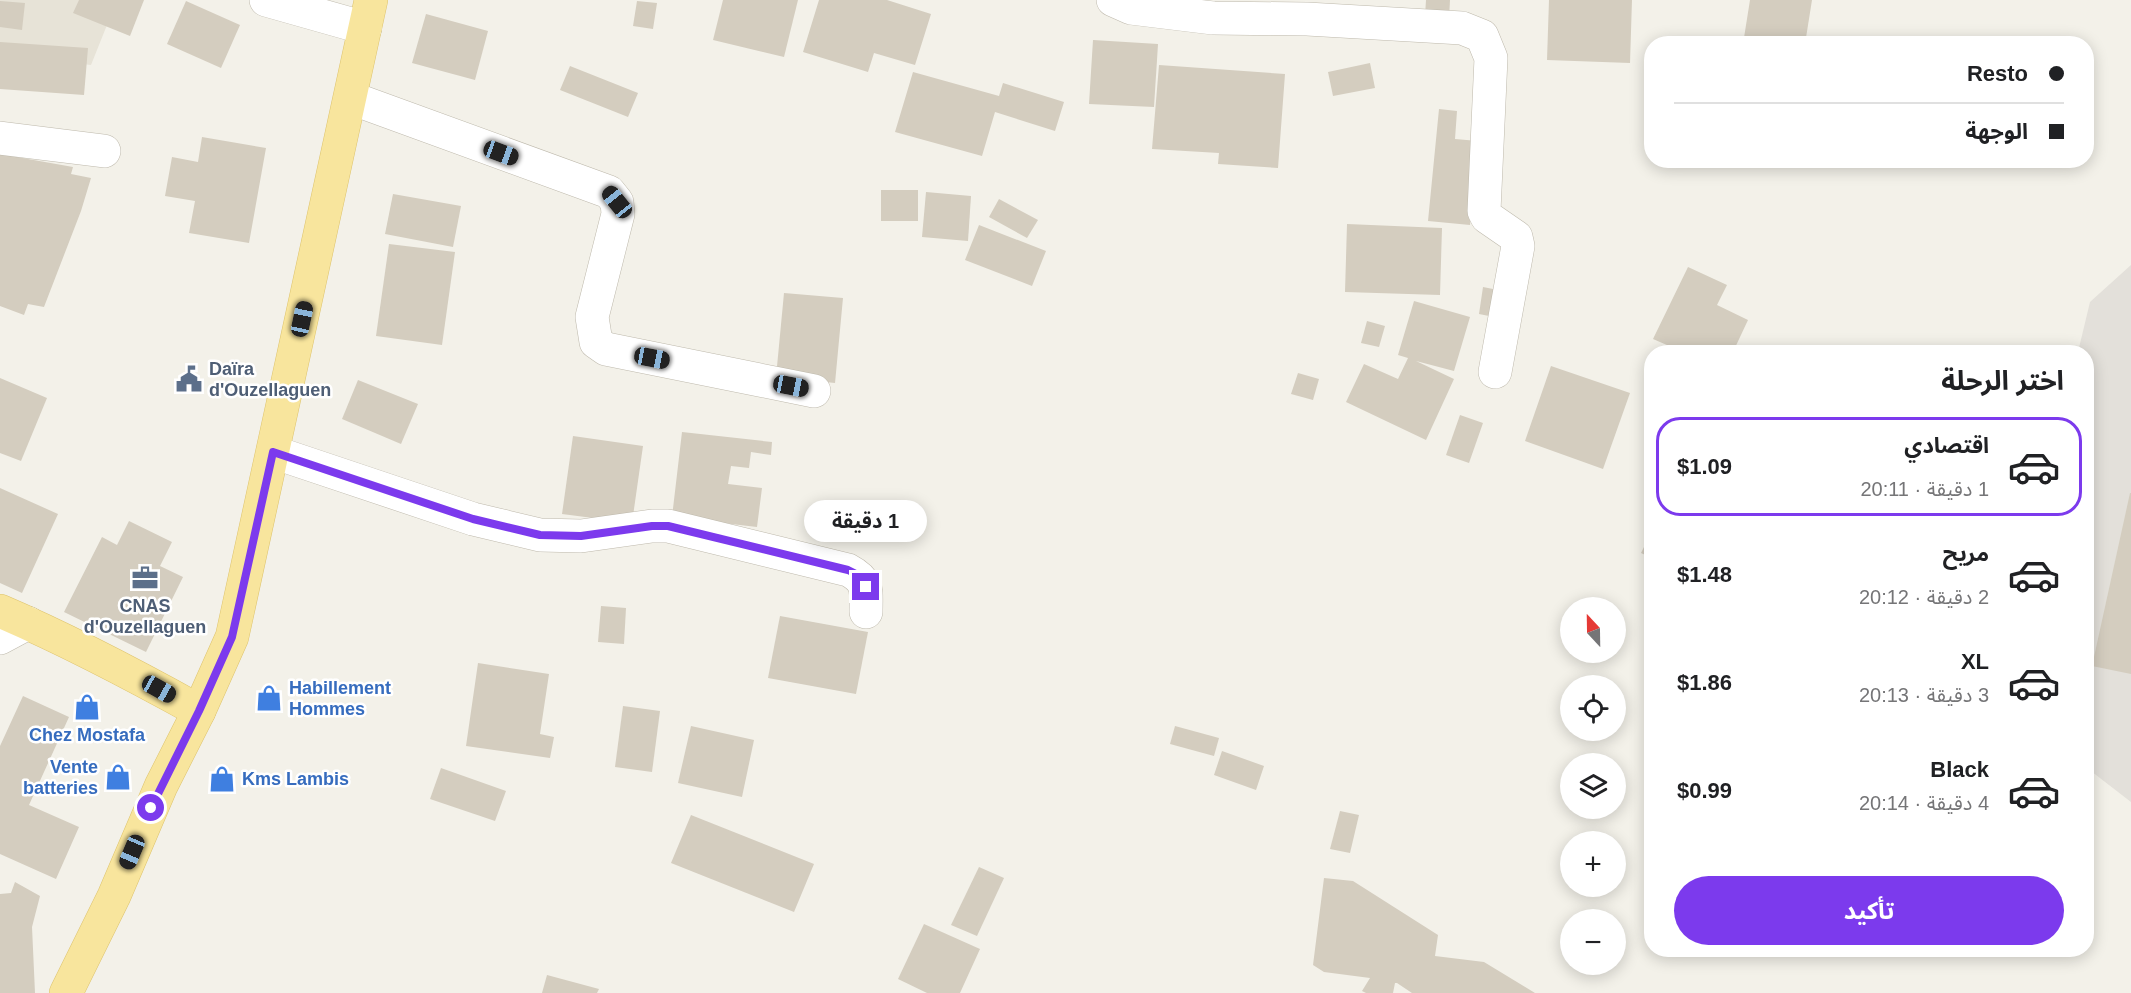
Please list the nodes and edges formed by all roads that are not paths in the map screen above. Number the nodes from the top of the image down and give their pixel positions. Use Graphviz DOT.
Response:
graph roads {
  1 [pos="266,0"];
  2 [pos="1113,0"];
  3 [pos="1306,9"];
  4 [pos="368,14"];
  5 [pos="351,98"];
  6 [pos="0,138"];
  7 [pos="104,151"];
  8 [pos="1495,372"];
  9 [pos="814,391"];
  10 [pos="273,452"];
  11 [pos="866,612"];
  12 [pos="9,624"];
  13 [pos="199,711"];
  14 [pos="66,993"];
  1 -- 4 [label="street"];
  2 -- 3 [label="street"];
  3 -- 8 [label="street"];
  4 -- 5 [label="main road"];
  5 -- 9 [label="street"];
  5 -- 10 [label="main road"];
  6 -- 7 [label="street"];
  10 -- 11 [label="street"];
  10 -- 13 [label="main road"];
  12 -- 13 [label="main road"];
  13 -- 14 [label="main road"];
}
